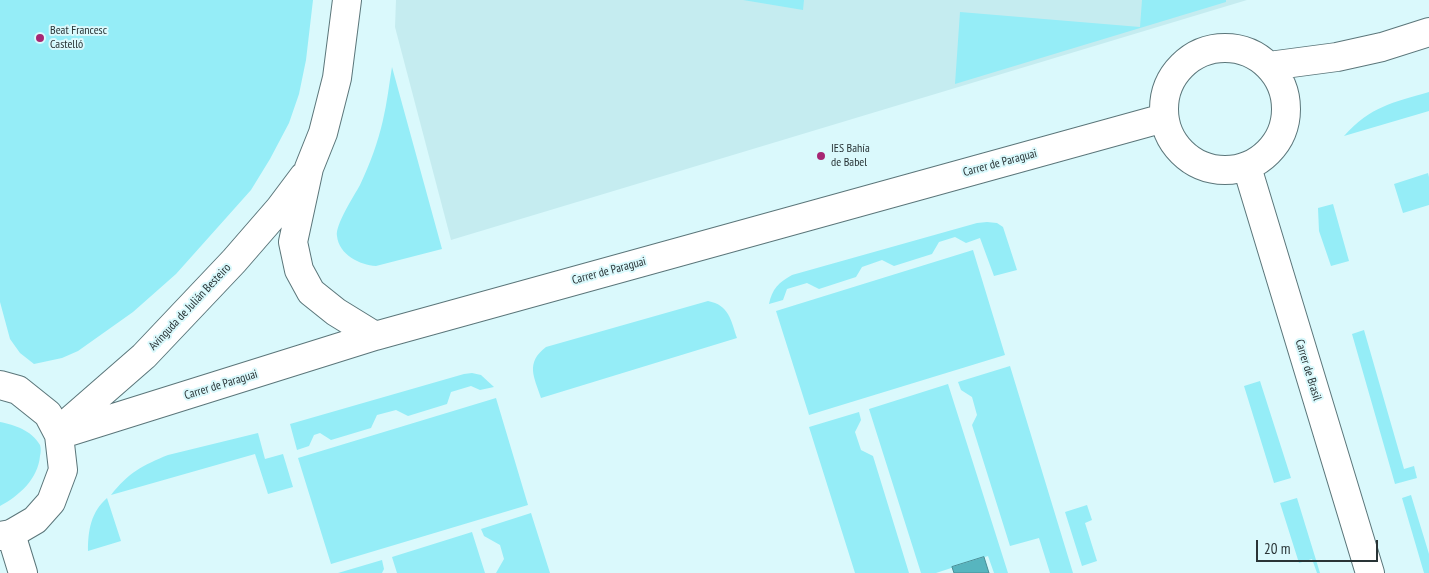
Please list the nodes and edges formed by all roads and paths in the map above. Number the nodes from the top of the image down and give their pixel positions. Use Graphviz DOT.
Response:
graph roads {
  1 [pos="347,0"];
  2 [pos="1429,32"];
  3 [pos="1269,66"];
  4 [pos="1164,118"];
  5 [pos="1247,167"];
  6 [pos="309,168"];
  7 [pos="375,336"];
  8 [pos="0,385"];
  9 [pos="58,434"];
  10 [pos="5,535"];
  11 [pos="23,573"];
  12 [pos="1370,573"];
  1 -- 6 [label="street, Avinguda de Julián Besteiro"];
  2 -- 3 [label="street"];
  3 -- 4 [label="street"];
  3 -- 5 [label="street"];
  4 -- 5 [label="street"];
  4 -- 7 [label="street, Carrer de Paraguai"];
  5 -- 12 [label="street, Carrer de Brasil"];
  6 -- 7 [label="street, Avinguda de Julián Besteiro"];
  6 -- 9 [label="street, Avinguda de Julián Besteiro"];
  7 -- 9 [label="street, Carrer de Paraguai"];
  8 -- 9 [label="street"];
  9 -- 10 [label="street"];
  10 -- 11 [label="street"];
}
